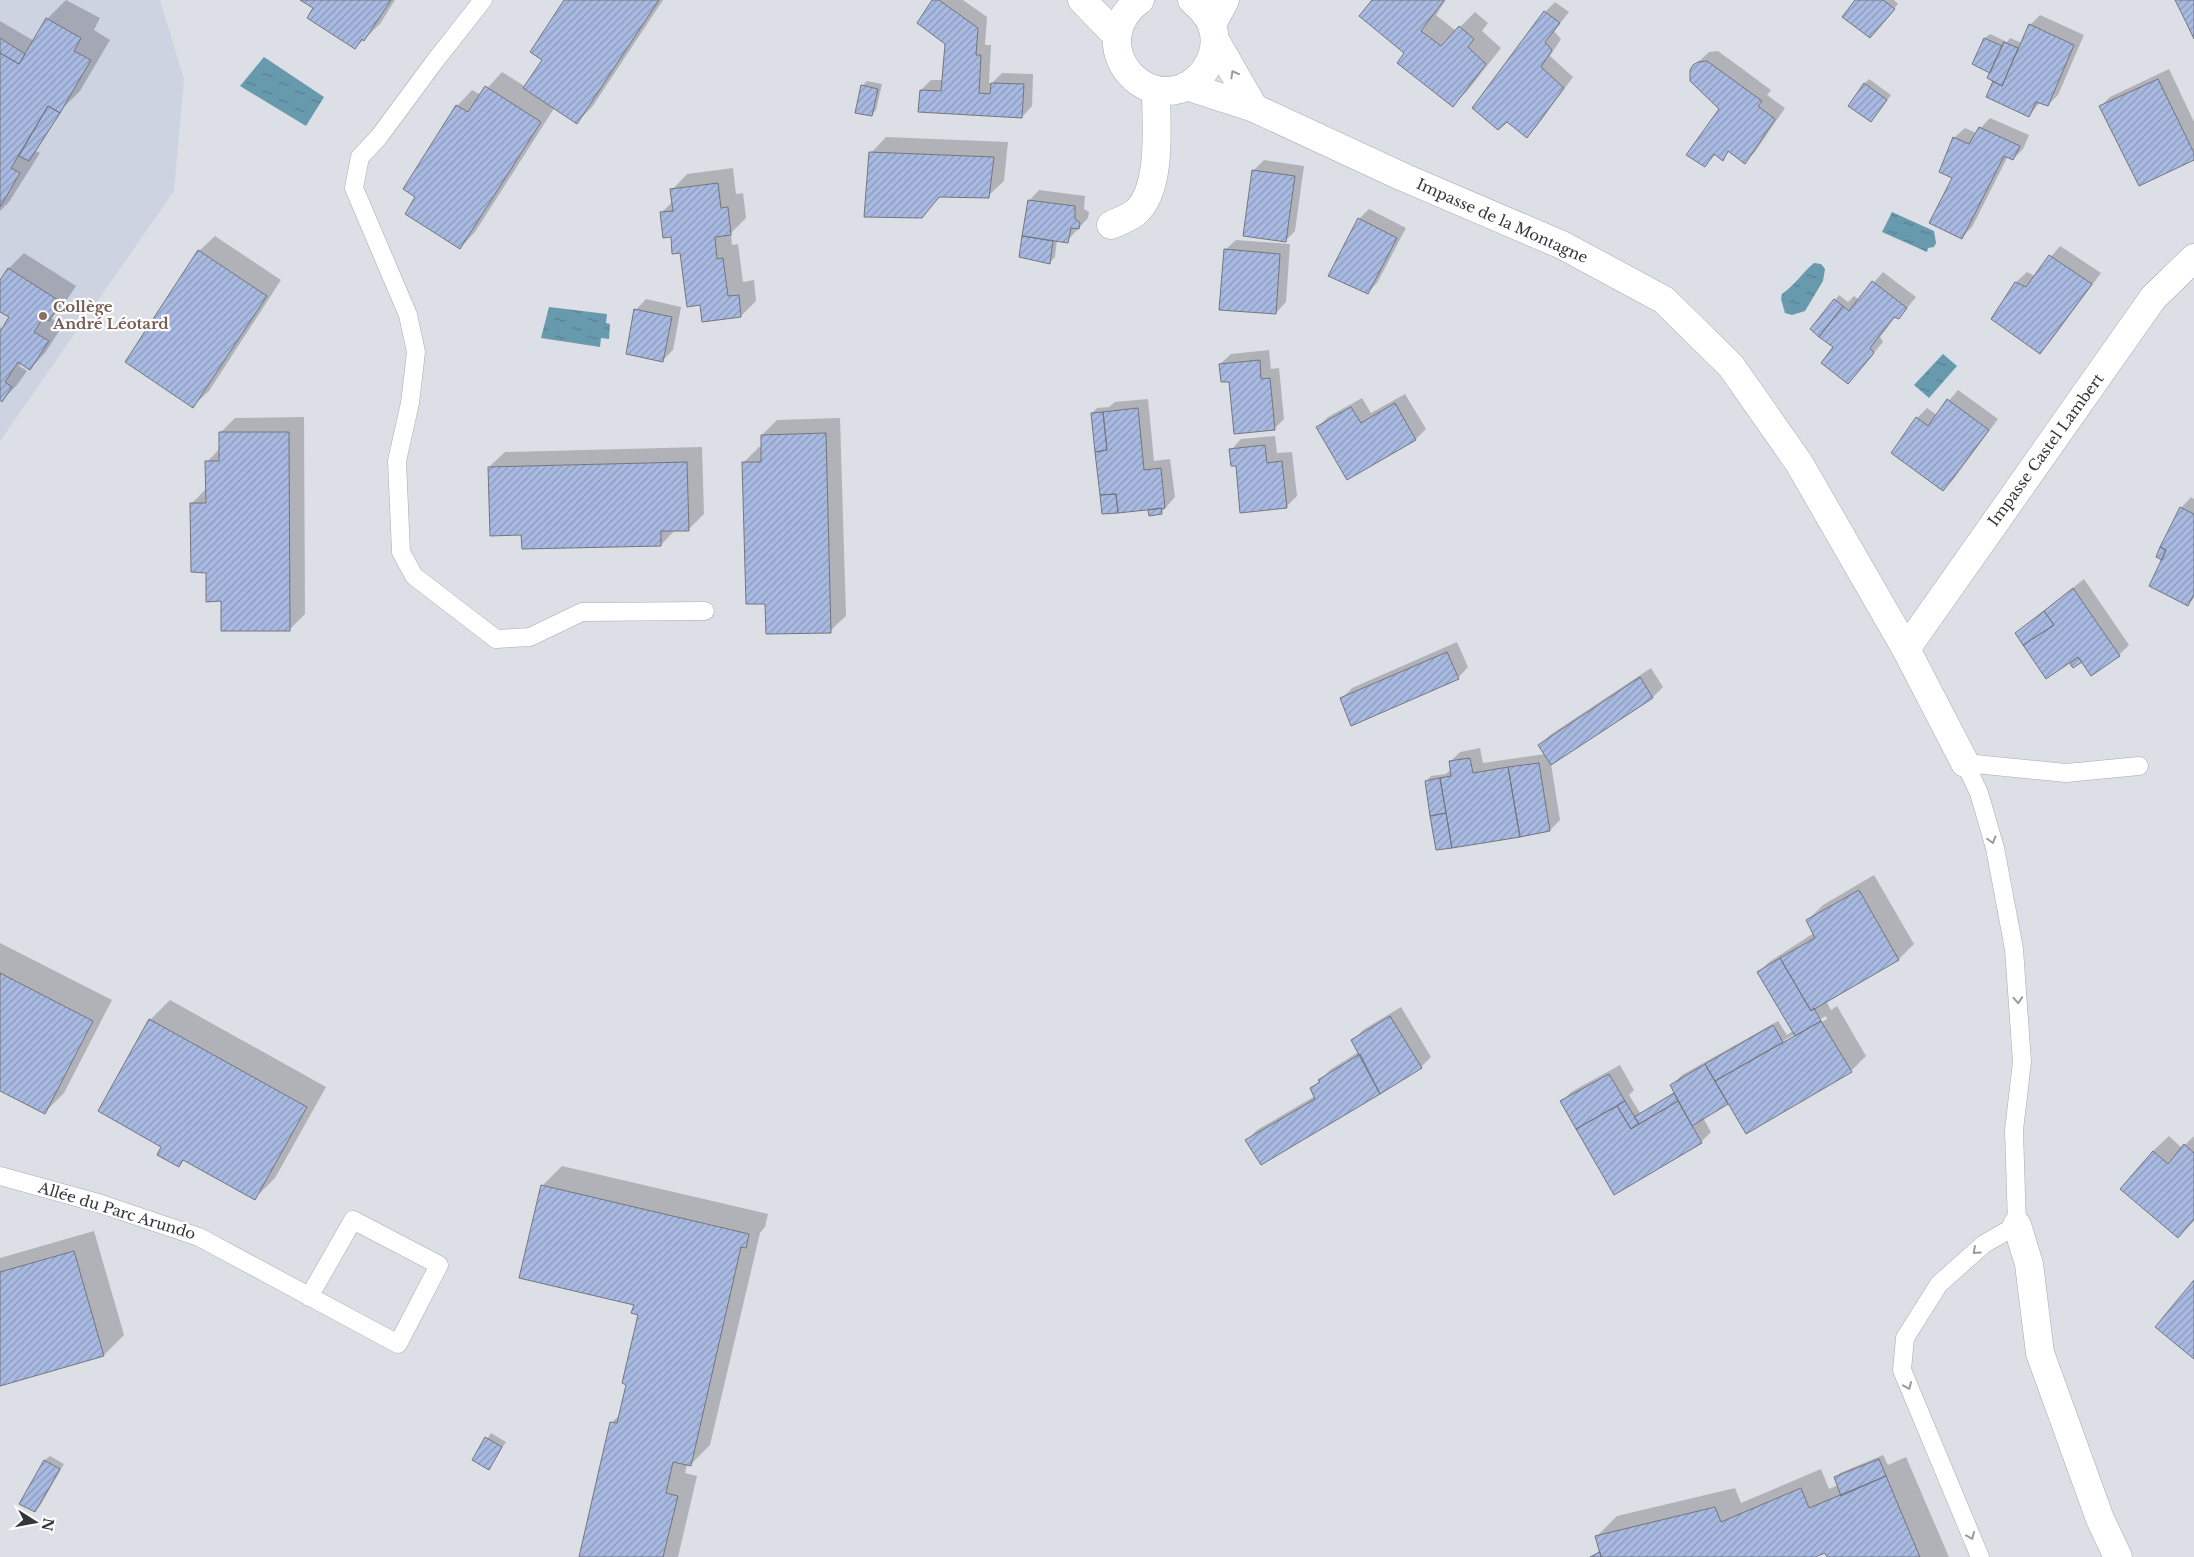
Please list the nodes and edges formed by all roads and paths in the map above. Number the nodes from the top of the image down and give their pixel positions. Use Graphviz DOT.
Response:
graph roads {
  1 [pos="483,0"];
  2 [pos="1082,0"];
  3 [pos="1140,0"];
  4 [pos="1192,0"];
  5 [pos="1225,0"];
  6 [pos="1213,32"];
  7 [pos="1117,36"];
  8 [pos="1186,86"];
  9 [pos="1156,90"];
  10 [pos="1254,108"];
  11 [pos="1111,226"];
  12 [pos="2194,258"];
  13 [pos="705,611"];
  14 [pos="1906,649"];
  15 [pos="1965,763"];
  16 [pos="2138,766"];
  17 [pos="0,1176"];
  18 [pos="2017,1225"];
  19 [pos="310,1297"];
  20 [pos="1980,1557"];
  21 [pos="2118,1557"];
  1 -- 13 [label="lane"];
  2 -- 7 [label="street"];
  3 -- 7 [label="street"];
  4 -- 6 [label="street"];
  5 -- 6 [label="street"];
  6 -- 8 [label="street"];
  10 -- 6 [label="street, one-way"];
  7 -- 9 [label="street"];
  8 -- 9 [label="street"];
  8 -- 10 [label="street, Impasse de la Montagne"];
  9 -- 11 [label="street"];
  10 -- 14 [label="street, Impasse de la Montagne"];
  12 -- 14 [label="street, Impasse Castel Lambert"];
  14 -- 15 [label="street, Impasse de la Montagne"];
  15 -- 16 [label="lane"];
  15 -- 18 [label="lane, one-way"];
  17 -- 19 [label="lane, Allée du Parc Arundo"];
  18 -- 20 [label="lane, one-way"];
  18 -- 21 [label="street"];
  19 -- 19 [label="lane, Allée du Parc Arundo"];
}
